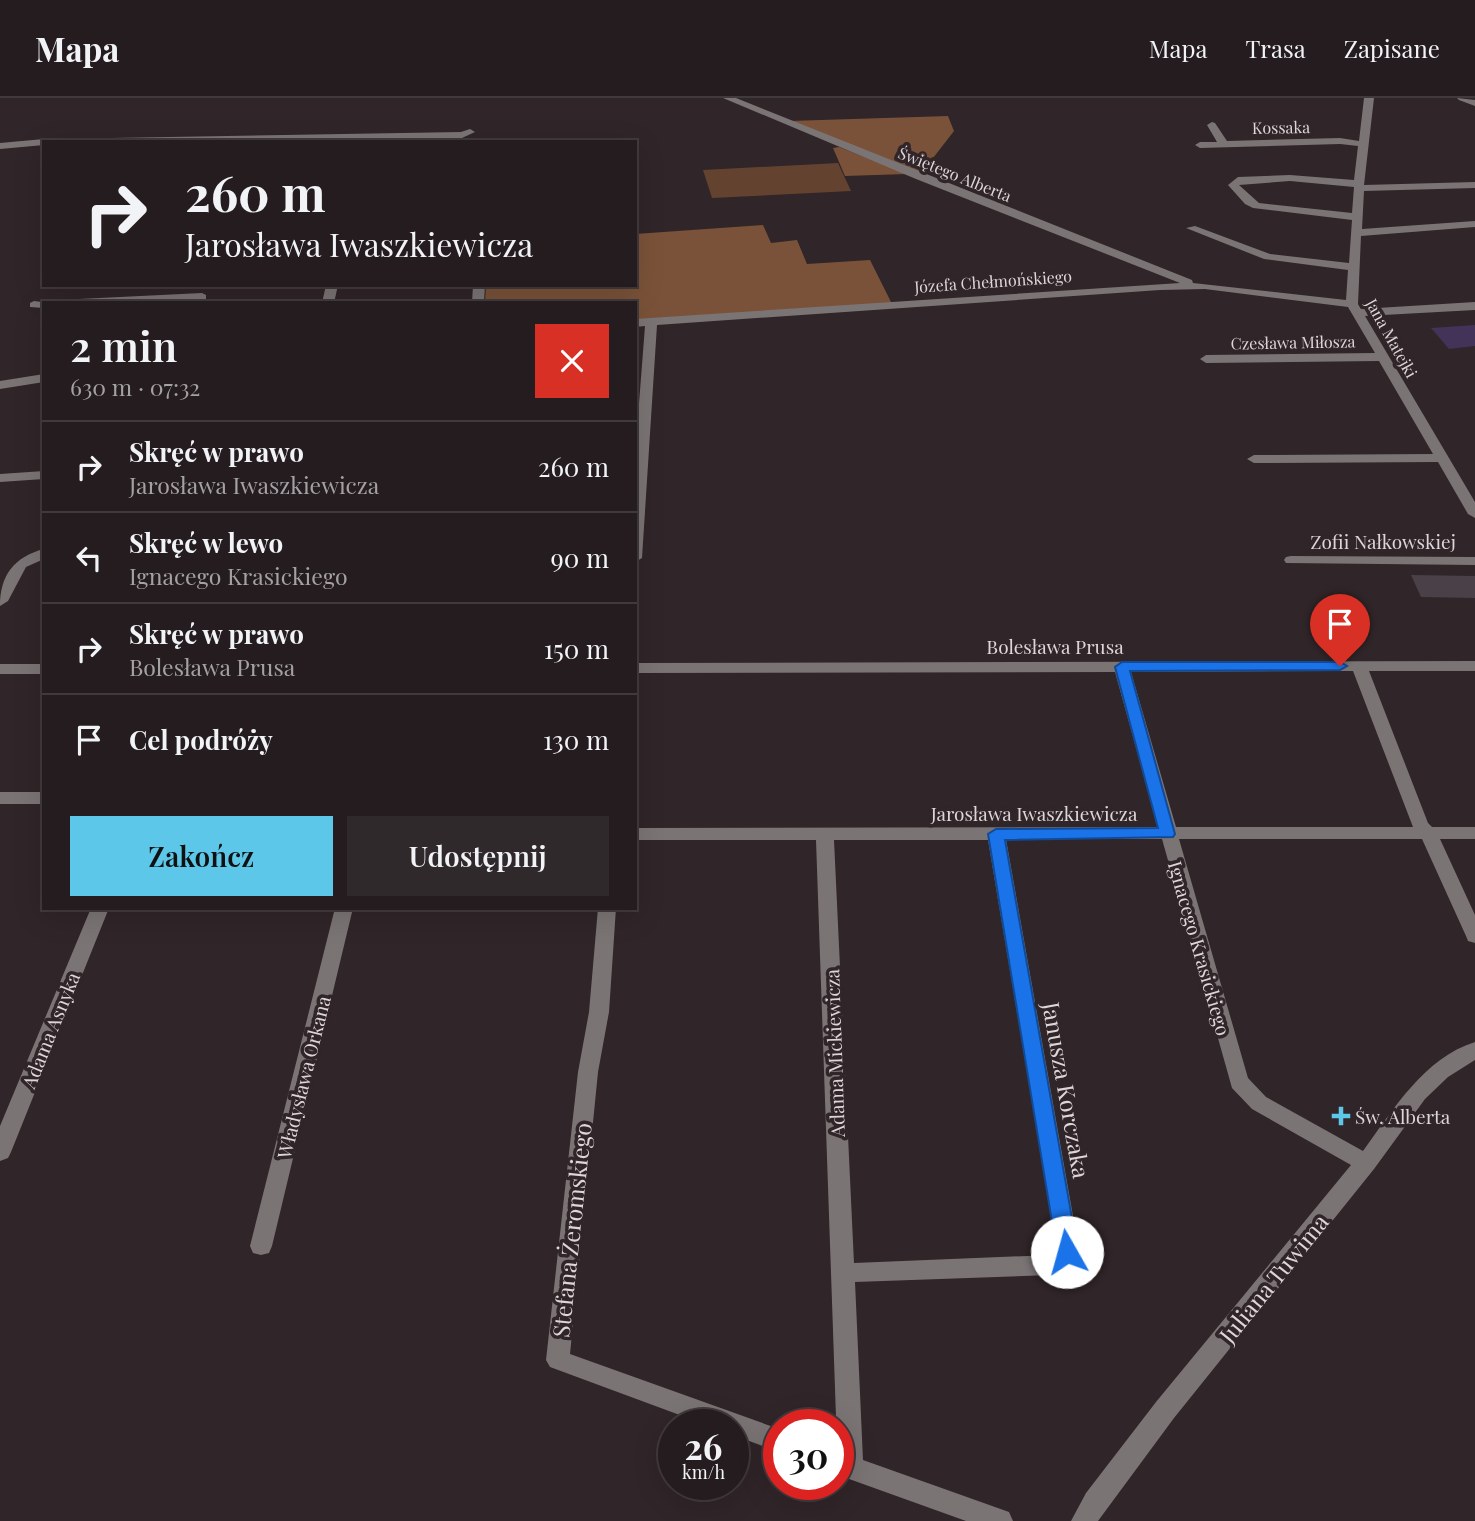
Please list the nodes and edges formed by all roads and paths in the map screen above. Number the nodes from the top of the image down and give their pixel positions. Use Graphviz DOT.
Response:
graph roads {
  1 [pos="727,98"];
  2 [pos="1369,98"];
  3 [pos="1462,98"];
  4 [pos="1475,103"];
  5 [pos="1212,125"];
  6 [pos="470,132"];
  7 [pos="171,140"];
  8 [pos="42,142"];
  9 [pos="1224,144"];
  10 [pos="1363,144"];
  11 [pos="1200,145"];
  12 [pos="0,146"];
  13 [pos="1359,186"];
  14 [pos="1475,186"];
  15 [pos="1357,217"];
  16 [pos="1475,224"];
  17 [pos="1191,228"];
  18 [pos="1356,233"];
  19 [pos="1354,267"];
  20 [pos="1169,282"];
  21 [pos="202,295"];
  22 [pos="110,301"];
  23 [pos="1475,306"];
  24 [pos="1354,308"];
  25 [pos="651,322"];
  26 [pos="637,323"];
  27 [pos="1381,357"];
  28 [pos="1206,359"];
  29 [pos="42,378"];
  30 [pos="0,384"];
  31 [pos="639,444"];
  32 [pos="1442,458"];
  33 [pos="1254,459"];
  34 [pos="42,475"];
  35 [pos="0,478"];
  36 [pos="637,501"];
  37 [pos="1475,514"];
  38 [pos="42,554"];
  39 [pos="1291,560"];
  40 [pos="1475,561"];
  41 [pos="0,601"];
  42 [pos="1359,666"];
  43 [pos="1475,666"];
  44 [pos="1122,667"];
  45 [pos="637,668"];
  46 [pos="0,669"];
  47 [pos="42,669"];
  48 [pos="0,798"];
  49 [pos="42,798"];
  50 [pos="825,833"];
  51 [pos="1427,833"];
  52 [pos="1475,833"];
  53 [pos="637,834"];
  54 [pos="996,834"];
  55 [pos="1167,834"];
  56 [pos="99,910"];
  57 [pos="344,910"];
  58 [pos="607,910"];
  59 [pos="1475,936"];
  60 [pos="1475,1050"];
  61 [pos="0,1152"];
  62 [pos="1366,1163"];
  63 [pos="261,1245"];
  64 [pos="843,1273"];
  65 [pos="844,1409"];
  66 [pos="763,1435"];
  67 [pos="854,1469"];
  68 [pos="1000,1521"];
  69 [pos="1084,1521"];
  1 -- 20 [label="street, Świętego Alberta"];
  2 -- 10 [label="street, Jana Matejki"];
  3 -- 4 [label="street"];
  5 -- 9 [label="street"];
  6 -- 7 [label="street"];
  8 -- 12 [label="street"];
  9 -- 10 [label="street, Kossaka"];
  9 -- 11 [label="street, Kossaka"];
  10 -- 13 [label="street, Jana Matejki"];
  13 -- 14 [label="street"];
  13 -- 15 [label="street, Jana Matejki"];
  13 -- 15 [label="street"];
  15 -- 18 [label="street, Jana Matejki"];
  16 -- 18 [label="street"];
  17 -- 19 [label="street"];
  18 -- 19 [label="street, Jana Matejki"];
  19 -- 24 [label="street, Jana Matejki"];
  20 -- 24 [label="street, Józefa Chełmońskiego"];
  20 -- 25 [label="street, Józefa Chełmońskiego"];
  21 -- 22 [label="street"];
  23 -- 24 [label="street, Józefa Chełmońskiego"];
  24 -- 27 [label="street, Jana Matejki"];
  25 -- 26 [label="street, Józefa Chełmońskiego"];
  25 -- 31 [label="street"];
  27 -- 28 [label="street, Czesława Miłosza"];
  27 -- 32 [label="street, Jana Matejki"];
  29 -- 30 [label="street"];
  31 -- 36 [label="street"];
  32 -- 33 [label="street"];
  32 -- 37 [label="street, Jana Matejki"];
  34 -- 35 [label="street"];
  38 -- 41 [label="street"];
  39 -- 40 [label="street, Zofii Nałkowskiej"];
  42 -- 43 [label="street, Bolesława Prusa"];
  42 -- 44 [label="street, Bolesława Prusa"];
  42 -- 51 [label="street"];
  44 -- 45 [label="street, Bolesława Prusa"];
  44 -- 55 [label="street, Ignacego Krasickiego"];
  46 -- 47 [label="street"];
  48 -- 49 [label="street"];
  50 -- 53 [label="street, Jarosława Iwaszkiewicza"];
  50 -- 54 [label="street, Jarosława Iwaszkiewicza"];
  50 -- 64 [label="street, Adama Mickiewicza"];
  51 -- 52 [label="street, Jarosława Iwaszkiewicza"];
  51 -- 55 [label="street, Jarosława Iwaszkiewicza"];
  51 -- 59 [label="street"];
  54 -- 55 [label="street, Jarosława Iwaszkiewicza"];
  54 -- 64 [label="street, Janusza Korczaka"];
  55 -- 62 [label="street, Ignacego Krasickiego"];
  56 -- 61 [label="street, Adama Asnyka"];
  57 -- 63 [label="street, Władysława Orkana"];
  58 -- 66 [label="street, Stefana Żeromskiego"];
  60 -- 62 [label="street, Juliana Tuwima"];
  62 -- 69 [label="street, Juliana Tuwima"];
  64 -- 65 [label="street, Adama Mickiewicza"];
  67 -- 68 [label="street"];
}
